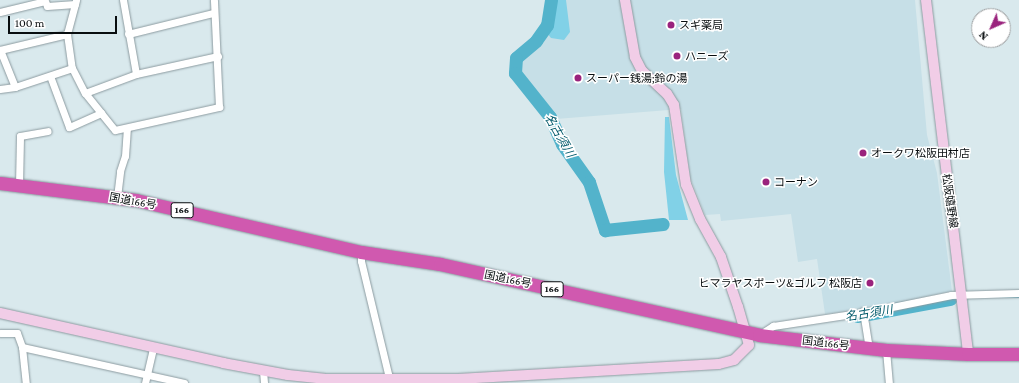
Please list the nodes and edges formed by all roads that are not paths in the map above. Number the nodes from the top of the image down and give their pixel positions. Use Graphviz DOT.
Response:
graph roads {
  1 [pos="123,0"];
  2 [pos="214,0"];
  3 [pos="625,0"];
  4 [pos="926,0"];
  5 [pos="75,2"];
  6 [pos="0,12"];
  7 [pos="213,13"];
  8 [pos="67,34"];
  9 [pos="128,34"];
  10 [pos="0,49"];
  11 [pos="218,56"];
  12 [pos="72,68"];
  13 [pos="136,74"];
  14 [pos="50,76"];
  15 [pos="14,87"];
  16 [pos="0,89"];
  17 [pos="85,93"];
  18 [pos="101,113"];
  19 [pos="127,128"];
  20 [pos="48,131"];
  21 [pos="0,182"];
  22 [pos="19,185"];
  23 [pos="116,197"];
  24 [pos="361,252"];
  25 [pos="1019,293"];
  26 [pos="962,294"];
  27 [pos="0,313"];
  28 [pos="863,313"];
  29 [pos="743,330"];
  30 [pos="0,333"];
  31 [pos="758,335"];
  32 [pos="22,347"];
  33 [pos="153,347"];
  34 [pos="869,348"];
  35 [pos="886,350"];
  36 [pos="968,354"];
  37 [pos="1019,354"];
  38 [pos="263,371"];
  39 [pos="146,374"];
  40 [pos="390,382"];
  41 [pos="26,383"];
  42 [pos="145,383"];
  43 [pos="184,383"];
  44 [pos="264,383"];
  45 [pos="889,383"];
  1 -- 9 [label="street"];
  2 -- 7 [label="street"];
  3 -- 29 [label="street"];
  4 -- 26 [label="street, 松阪嬉野線"];
  5 -- 6 [label="street"];
  5 -- 8 [label="street"];
  7 -- 9 [label="street"];
  7 -- 11 [label="street"];
  8 -- 10 [label="street"];
  8 -- 12 [label="street"];
  9 -- 13 [label="street"];
  10 -- 15 [label="street"];
  11 -- 13 [label="street"];
  11 -- 19 [label="street"];
  12 -- 14 [label="street"];
  12 -- 17 [label="street"];
  13 -- 17 [label="street"];
  14 -- 15 [label="street"];
  14 -- 18 [label="street"];
  15 -- 16 [label="street"];
  17 -- 18 [label="street"];
  18 -- 19 [label="street"];
  19 -- 23 [label="street"];
  20 -- 22 [label="street"];
  21 -- 22 [label="highway, 国道166号 / 166"];
  22 -- 23 [label="highway, 国道166号 / 166"];
  23 -- 24 [label="highway, 国道166号 / 166"];
  24 -- 29 [label="highway, 国道166号 / 166"];
  24 -- 40 [label="street"];
  25 -- 26 [label="street"];
  26 -- 28 [label="street"];
  26 -- 36 [label="street, 松阪嬉野線"];
  27 -- 33 [label="street"];
  28 -- 31 [label="street"];
  28 -- 34 [label="street"];
  29 -- 31 [label="highway, 国道166号 / 166"];
  29 -- 40 [label="street"];
  30 -- 32 [label="street"];
  31 -- 34 [label="highway, 国道166号 / 166"];
  32 -- 39 [label="street"];
  32 -- 41 [label="street"];
  33 -- 38 [label="street"];
  33 -- 39 [label="street"];
  34 -- 35 [label="highway, 国道166号 / 166"];
  35 -- 36 [label="highway, 国道166号 / 166"];
  35 -- 45 [label="street"];
  36 -- 37 [label="highway, 国道166号 / 166"];
  38 -- 40 [label="street"];
  38 -- 44 [label="street"];
  39 -- 42 [label="street"];
  39 -- 43 [label="street"];
}
